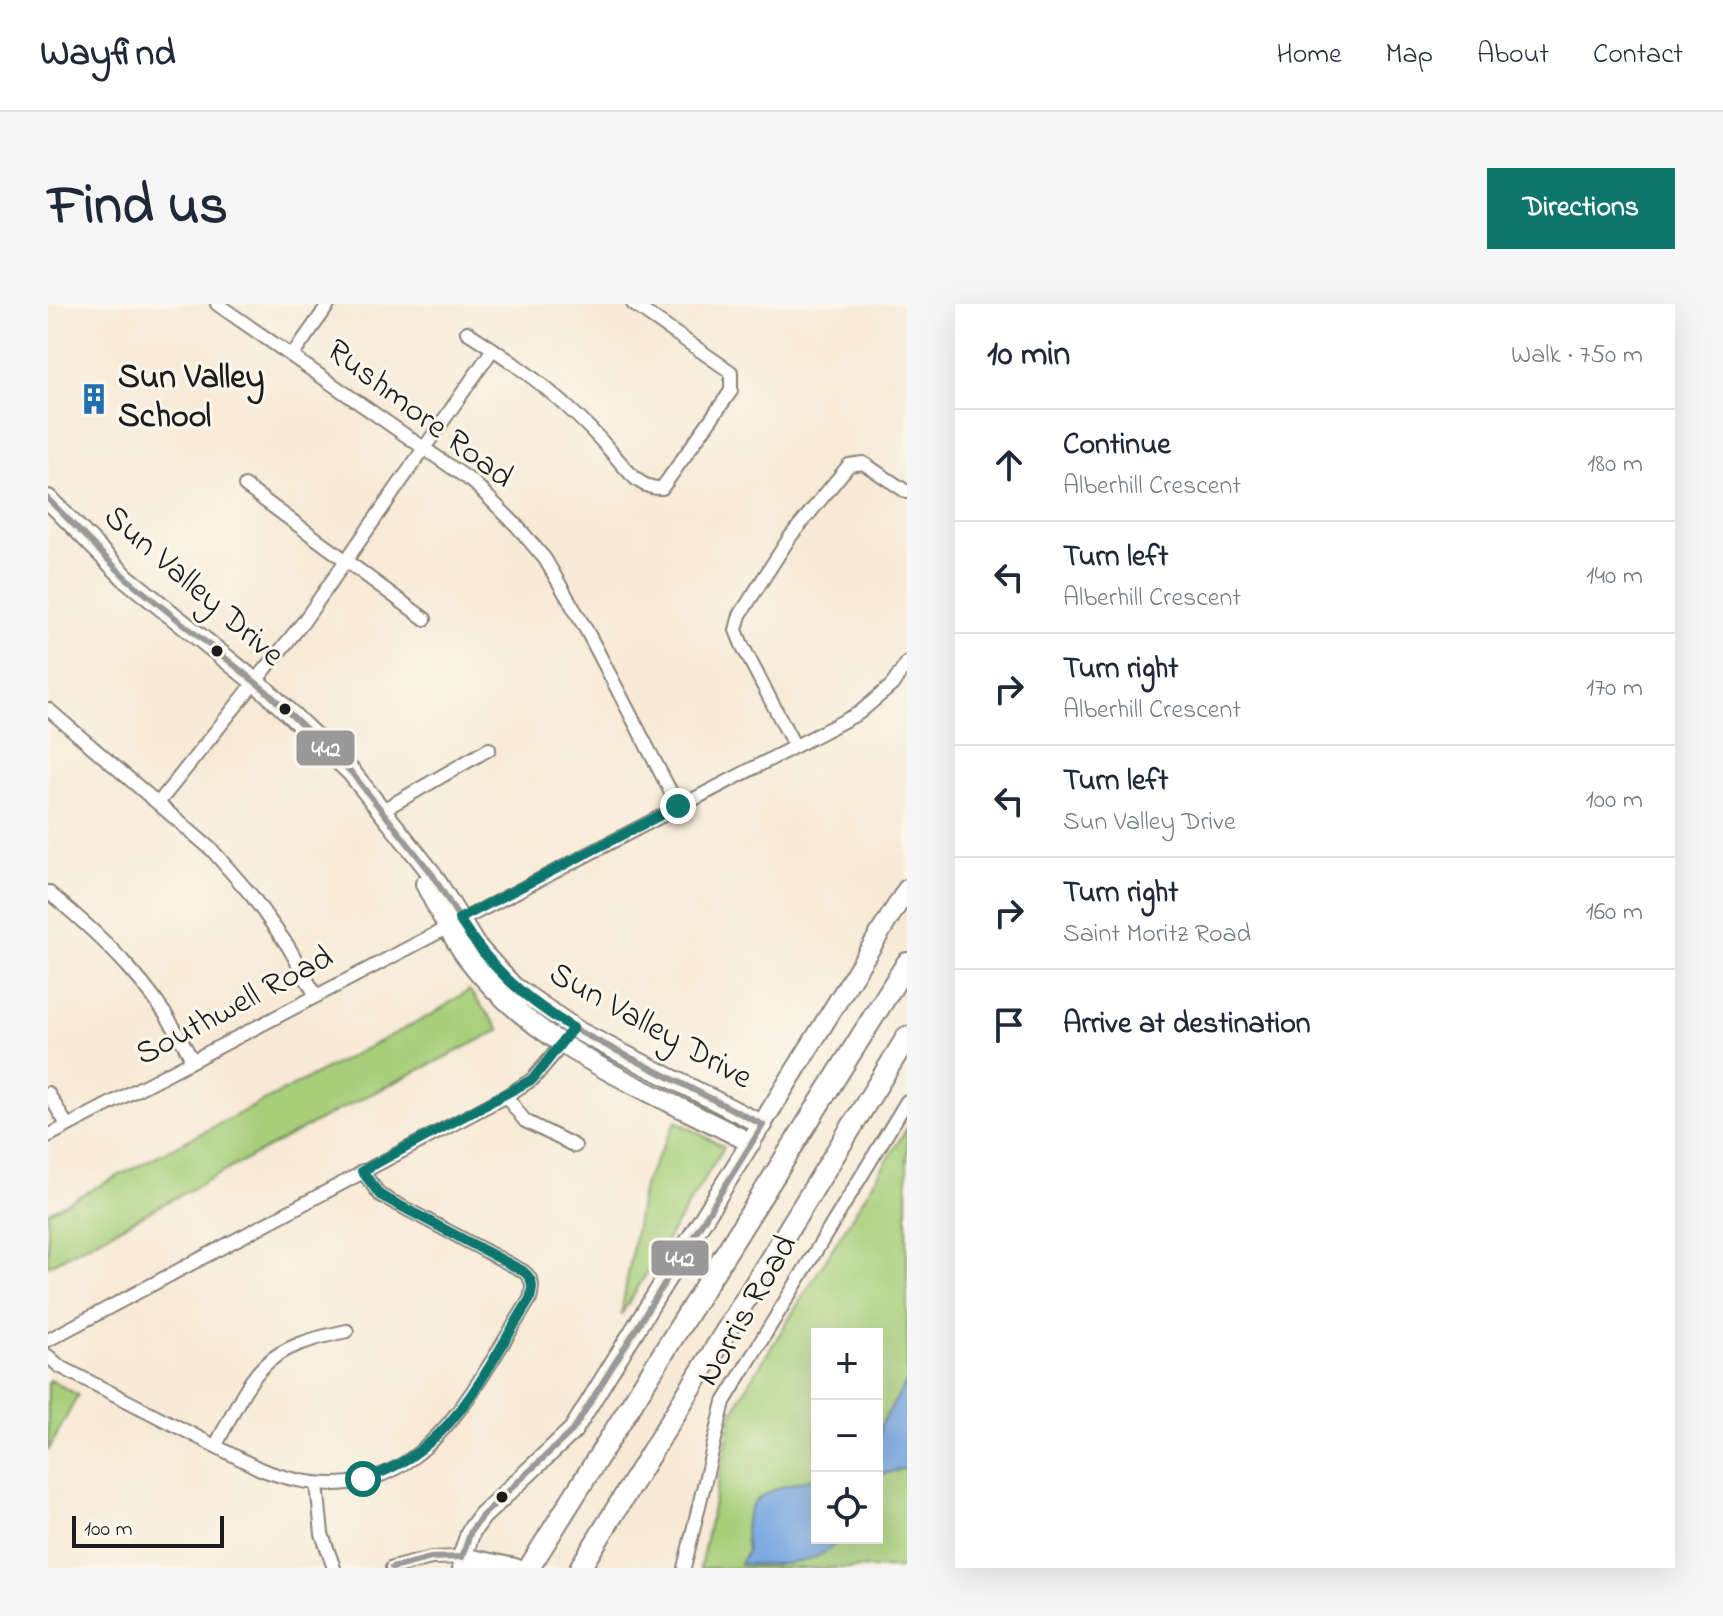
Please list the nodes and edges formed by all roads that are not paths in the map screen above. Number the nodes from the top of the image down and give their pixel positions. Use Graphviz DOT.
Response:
graph roads {
  1 [pos="217,304"];
  2 [pos="329,304"];
  3 [pos="633,304"];
  4 [pos="467,332"];
  5 [pos="493,349"];
  6 [pos="292,356"];
  7 [pos="426,449"];
  8 [pos="245,486"];
  9 [pos="907,492"];
  10 [pos="48,499"];
  11 [pos="347,561"];
  12 [pos="425,619"];
  13 [pos="907,663"];
  14 [pos="255,683"];
  15 [pos="48,709"];
  16 [pos="794,745"];
  17 [pos="489,749"];
  18 [pos="159,802"];
  19 [pos="678,806"];
  20 [pos="383,810"];
  21 [pos="907,889"];
  22 [pos="48,892"];
  23 [pos="453,922"];
  24 [pos="907,963"];
  25 [pos="316,996"];
  26 [pos="573,1028"];
  27 [pos="907,1037"];
  28 [pos="563,1045"];
  29 [pos="192,1060"];
  30 [pos="48,1093"];
  31 [pos="506,1096"];
  32 [pos="907,1101"];
  33 [pos="67,1125"];
  34 [pos="763,1125"];
  35 [pos="48,1136"];
  36 [pos="751,1143"];
  37 [pos="575,1146"];
  38 [pos="362,1171"];
  39 [pos="347,1331"];
  40 [pos="48,1340"];
  41 [pos="48,1356"];
  42 [pos="216,1445"];
  43 [pos="317,1484"];
  44 [pos="465,1564"];
  45 [pos="334,1568"];
  46 [pos="392,1568"];
  47 [pos="515,1568"];
  48 [pos="529,1568"];
  49 [pos="580,1568"];
  50 [pos="684,1568"];
  1 -- 6 [label="street, Rushmore Road"];
  2 -- 6 [label="street"];
  3 -- 5 [label="street"];
  4 -- 5 [label="street"];
  5 -- 7 [label="street"];
  6 -- 7 [label="street, Rushmore Road"];
  7 -- 11 [label="street"];
  7 -- 19 [label="street, Rushmore Road"];
  8 -- 11 [label="street"];
  9 -- 16 [label="street"];
  10 -- 14 [label="street, Sun Valley Drive"];
  11 -- 12 [label="street"];
  11 -- 14 [label="street"];
  13 -- 16 [label="street, Southwell Road"];
  14 -- 18 [label="street"];
  14 -- 20 [label="street, Sun Valley Drive"];
  15 -- 18 [label="street"];
  16 -- 19 [label="street, Southwell Road"];
  17 -- 20 [label="street"];
  18 -- 25 [label="street"];
  19 -- 23 [label="street, Southwell Road"];
  20 -- 23 [label="street, Sun Valley Drive"];
  21 -- 34 [label="street"];
  22 -- 29 [label="street"];
  23 -- 25 [label="street, Southwell Road"];
  23 -- 26 [label="street, Sun Valley Drive"];
  23 -- 28 [label="street, Sun Valley Drive"];
  24 -- 48 [label="main road"];
  25 -- 29 [label="street, Southwell Road"];
  26 -- 28 [label="street"];
  26 -- 34 [label="street, Sun Valley Drive"];
  27 -- 49 [label="main road"];
  28 -- 31 [label="street"];
  28 -- 36 [label="street, Sun Valley Drive"];
  29 -- 33 [label="street, Southwell Road"];
  30 -- 33 [label="street"];
  31 -- 37 [label="street"];
  31 -- 38 [label="street"];
  32 -- 50 [label="street, Norris Road"];
  33 -- 35 [label="street, Southwell Road"];
  34 -- 36 [label="street"];
  36 -- 44 [label="street"];
  38 -- 40 [label="street"];
  38 -- 43 [label="street"];
  39 -- 42 [label="street"];
  41 -- 42 [label="street"];
  42 -- 43 [label="street"];
  43 -- 45 [label="street"];
  44 -- 46 [label="street"];
  44 -- 47 [label="street"];
}
